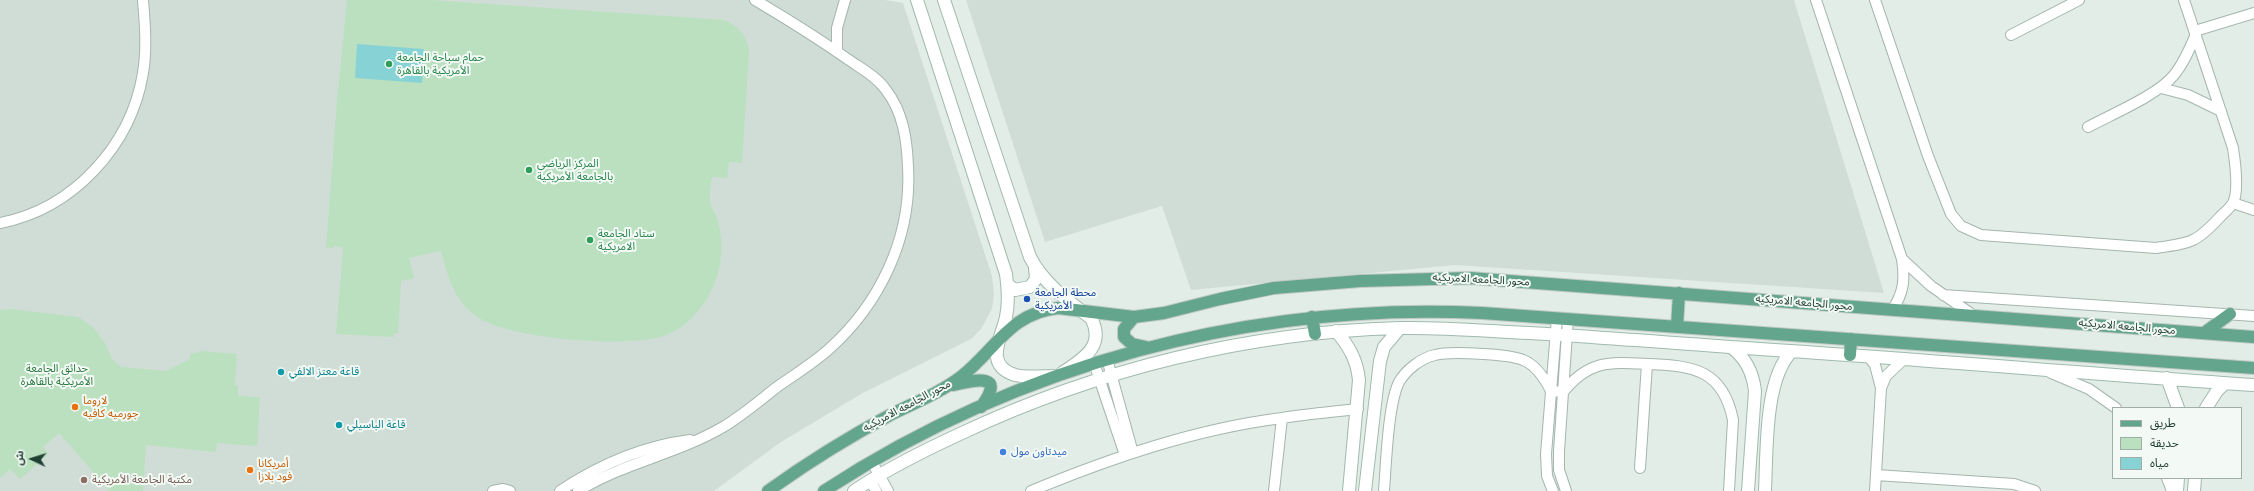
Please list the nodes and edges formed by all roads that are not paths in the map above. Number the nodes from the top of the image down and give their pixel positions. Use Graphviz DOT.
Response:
graph roads {
  1 [pos="143,0"];
  2 [pos="842,0"];
  3 [pos="845,0"];
  4 [pos="917,0"];
  5 [pos="944,0"];
  6 [pos="1816,0"];
  7 [pos="1875,0"];
  8 [pos="2079,0"];
  9 [pos="2184,0"];
  10 [pos="761,1"];
  11 [pos="2254,13"];
  12 [pos="2195,33"];
  13 [pos="2011,35"];
  14 [pos="837,52"];
  15 [pos="2161,88"];
  16 [pos="2221,111"];
  17 [pos="2088,127"];
  18 [pos="2233,203"];
  19 [pos="2254,210"];
  20 [pos="0,223"];
  21 [pos="1902,259"];
  22 [pos="1035,268"];
  23 [pos="1007,284"];
  24 [pos="1679,293"];
  25 [pos="1943,295"];
  26 [pos="1081,310"];
  27 [pos="1892,310"];
  28 [pos="2230,314"];
  29 [pos="1973,315"];
  30 [pos="2254,316"];
  31 [pos="1134,317"];
  32 [pos="1312,318"];
  33 [pos="1562,318"];
  34 [pos="1677,327"];
  35 [pos="1400,328"];
  36 [pos="1336,331"];
  37 [pos="1315,334"];
  38 [pos="2204,334"];
  39 [pos="1561,335"];
  40 [pos="2254,337"];
  41 [pos="1852,339"];
  42 [pos="998,340"];
  43 [pos="1146,347"];
  44 [pos="1731,347"];
  45 [pos="1792,351"];
  46 [pos="1850,355"];
  47 [pos="1868,356"];
  48 [pos="1904,358"];
  49 [pos="1107,359"];
  50 [pos="1094,363"];
  51 [pos="1647,364"];
  52 [pos="2036,368"];
  53 [pos="2254,368"];
  54 [pos="1058,375"];
  55 [pos="1106,377"];
  56 [pos="2167,378"];
  57 [pos="2225,383"];
  58 [pos="2254,385"];
  59 [pos="947,386"];
  60 [pos="1881,388"];
  61 [pos="1550,391"];
  62 [pos="1563,392"];
  63 [pos="1116,396"];
  64 [pos="1106,399"];
  65 [pos="2115,407"];
  66 [pos="2178,407"];
  67 [pos="2207,407"];
  68 [pos="980,408"];
  69 [pos="1358,409"];
  70 [pos="1282,418"];
  71 [pos="702,438"];
  72 [pos="1129,454"];
  73 [pos="872,462"];
  74 [pos="1640,468"];
  75 [pos="1876,476"];
  76 [pos="874,477"];
  77 [pos="2167,479"];
  78 [pos="2178,479"];
  79 [pos="2195,479"];
  80 [pos="493,491"];
  81 [pos="510,491"];
  82 [pos="560,491"];
  83 [pos="578,491"];
  84 [pos="768,491"];
  85 [pos="824,491"];
  86 [pos="854,491"];
  87 [pos="876,491"];
  88 [pos="888,491"];
  89 [pos="1031,491"];
  90 [pos="1274,491"];
  91 [pos="1349,491"];
  92 [pos="1365,491"];
  93 [pos="1384,491"];
  94 [pos="1553,491"];
  95 [pos="1566,491"];
  96 [pos="1728,491"];
  97 [pos="1748,491"];
  98 [pos="1765,491"];
  99 [pos="1875,491"];
  100 [pos="2035,491"];
  101 [pos="2172,491"];
  102 [pos="2177,491"];
  103 [pos="2194,491"];
  1 -- 20 [label="street"];
  2 -- 3 [label="street"];
  3 -- 14 [label="street"];
  4 -- 23 [label="street"];
  5 -- 22 [label="street"];
  6 -- 21 [label="street"];
  7 -- 18 [label="street"];
  8 -- 13 [label="street"];
  9 -- 12 [label="street"];
  10 -- 14 [label="street"];
  11 -- 12 [label="street"];
  12 -- 15 [label="street"];
  12 -- 16 [label="street"];
  14 -- 71 [label="street"];
  15 -- 16 [label="street"];
  15 -- 17 [label="street"];
  16 -- 18 [label="street"];
  18 -- 19 [label="street"];
  21 -- 25 [label="street"];
  21 -- 27 [label="street"];
  22 -- 23 [label="street"];
  22 -- 26 [label="street"];
  23 -- 42 [label="street"];
  24 -- 27 [label="main road, محور الجامعه الامريكيه"];
  24 -- 31 [label="main road, محور الجامعه الامريكيه"];
  24 -- 34 [label="main road"];
  25 -- 28 [label="street"];
  25 -- 29 [label="street"];
  26 -- 31 [label="main road, محور الجامعه الامريكيه"];
  26 -- 42 [label="main road, محور الجامعه الامريكيه"];
  26 -- 54 [label="street"];
  27 -- 29 [label="main road, محور الجامعه الامريكيه"];
  28 -- 30 [label="street"];
  28 -- 38 [label="main road"];
  29 -- 38 [label="main road, محور الجامعه الامريكيه"];
  31 -- 43 [label="main road"];
  32 -- 33 [label="main road"];
  32 -- 37 [label="main road"];
  32 -- 43 [label="main road"];
  33 -- 34 [label="main road"];
  33 -- 39 [label="street"];
  34 -- 41 [label="main road"];
  35 -- 36 [label="street"];
  35 -- 39 [label="street"];
  35 -- 92 [label="street"];
  36 -- 37 [label="street"];
  36 -- 69 [label="street"];
  37 -- 55 [label="street"];
  38 -- 40 [label="main road, محور الجامعه الامريكيه"];
  39 -- 44 [label="street"];
  39 -- 61 [label="street"];
  39 -- 62 [label="street"];
  41 -- 46 [label="main road"];
  41 -- 53 [label="main road"];
  42 -- 54 [label="street"];
  42 -- 59 [label="main road, محور الجامعه الامريكيه"];
  43 -- 49 [label="main road"];
  44 -- 45 [label="street"];
  44 -- 97 [label="street"];
  45 -- 46 [label="street"];
  45 -- 98 [label="street"];
  46 -- 47 [label="street"];
  47 -- 48 [label="street"];
  47 -- 60 [label="street"];
  48 -- 52 [label="street"];
  48 -- 60 [label="street"];
  49 -- 50 [label="main road"];
  49 -- 55 [label="street"];
  50 -- 54 [label="main road"];
  50 -- 55 [label="street"];
  51 -- 62 [label="street"];
  51 -- 74 [label="street"];
  51 -- 96 [label="street"];
  52 -- 56 [label="street"];
  52 -- 65 [label="street"];
  54 -- 68 [label="main road"];
  55 -- 63 [label="street"];
  55 -- 64 [label="street"];
  55 -- 76 [label="street"];
  56 -- 57 [label="street"];
  56 -- 66 [label="street"];
  57 -- 58 [label="street"];
  57 -- 67 [label="street"];
  59 -- 68 [label="main road"];
  59 -- 84 [label="main road, محور الجامعه الامريكيه"];
  60 -- 75 [label="street"];
  61 -- 62 [label="street"];
  61 -- 93 [label="street"];
  61 -- 94 [label="street"];
  62 -- 95 [label="street"];
  63 -- 64 [label="street"];
  63 -- 72 [label="street"];
  64 -- 72 [label="street"];
  68 -- 73 [label="main road"];
  69 -- 70 [label="street"];
  69 -- 91 [label="street"];
  70 -- 72 [label="street"];
  70 -- 90 [label="street"];
  71 -- 82 [label="street"];
  71 -- 83 [label="street"];
  72 -- 89 [label="street"];
  73 -- 76 [label="street"];
  73 -- 85 [label="main road"];
  75 -- 99 [label="street"];
  75 -- 100 [label="street"];
  76 -- 86 [label="street"];
  76 -- 87 [label="street"];
  76 -- 88 [label="street"];
  77 -- 101 [label="street"];
  78 -- 102 [label="street"];
  79 -- 103 [label="street"];
  80 -- 81 [label="street"];
}
